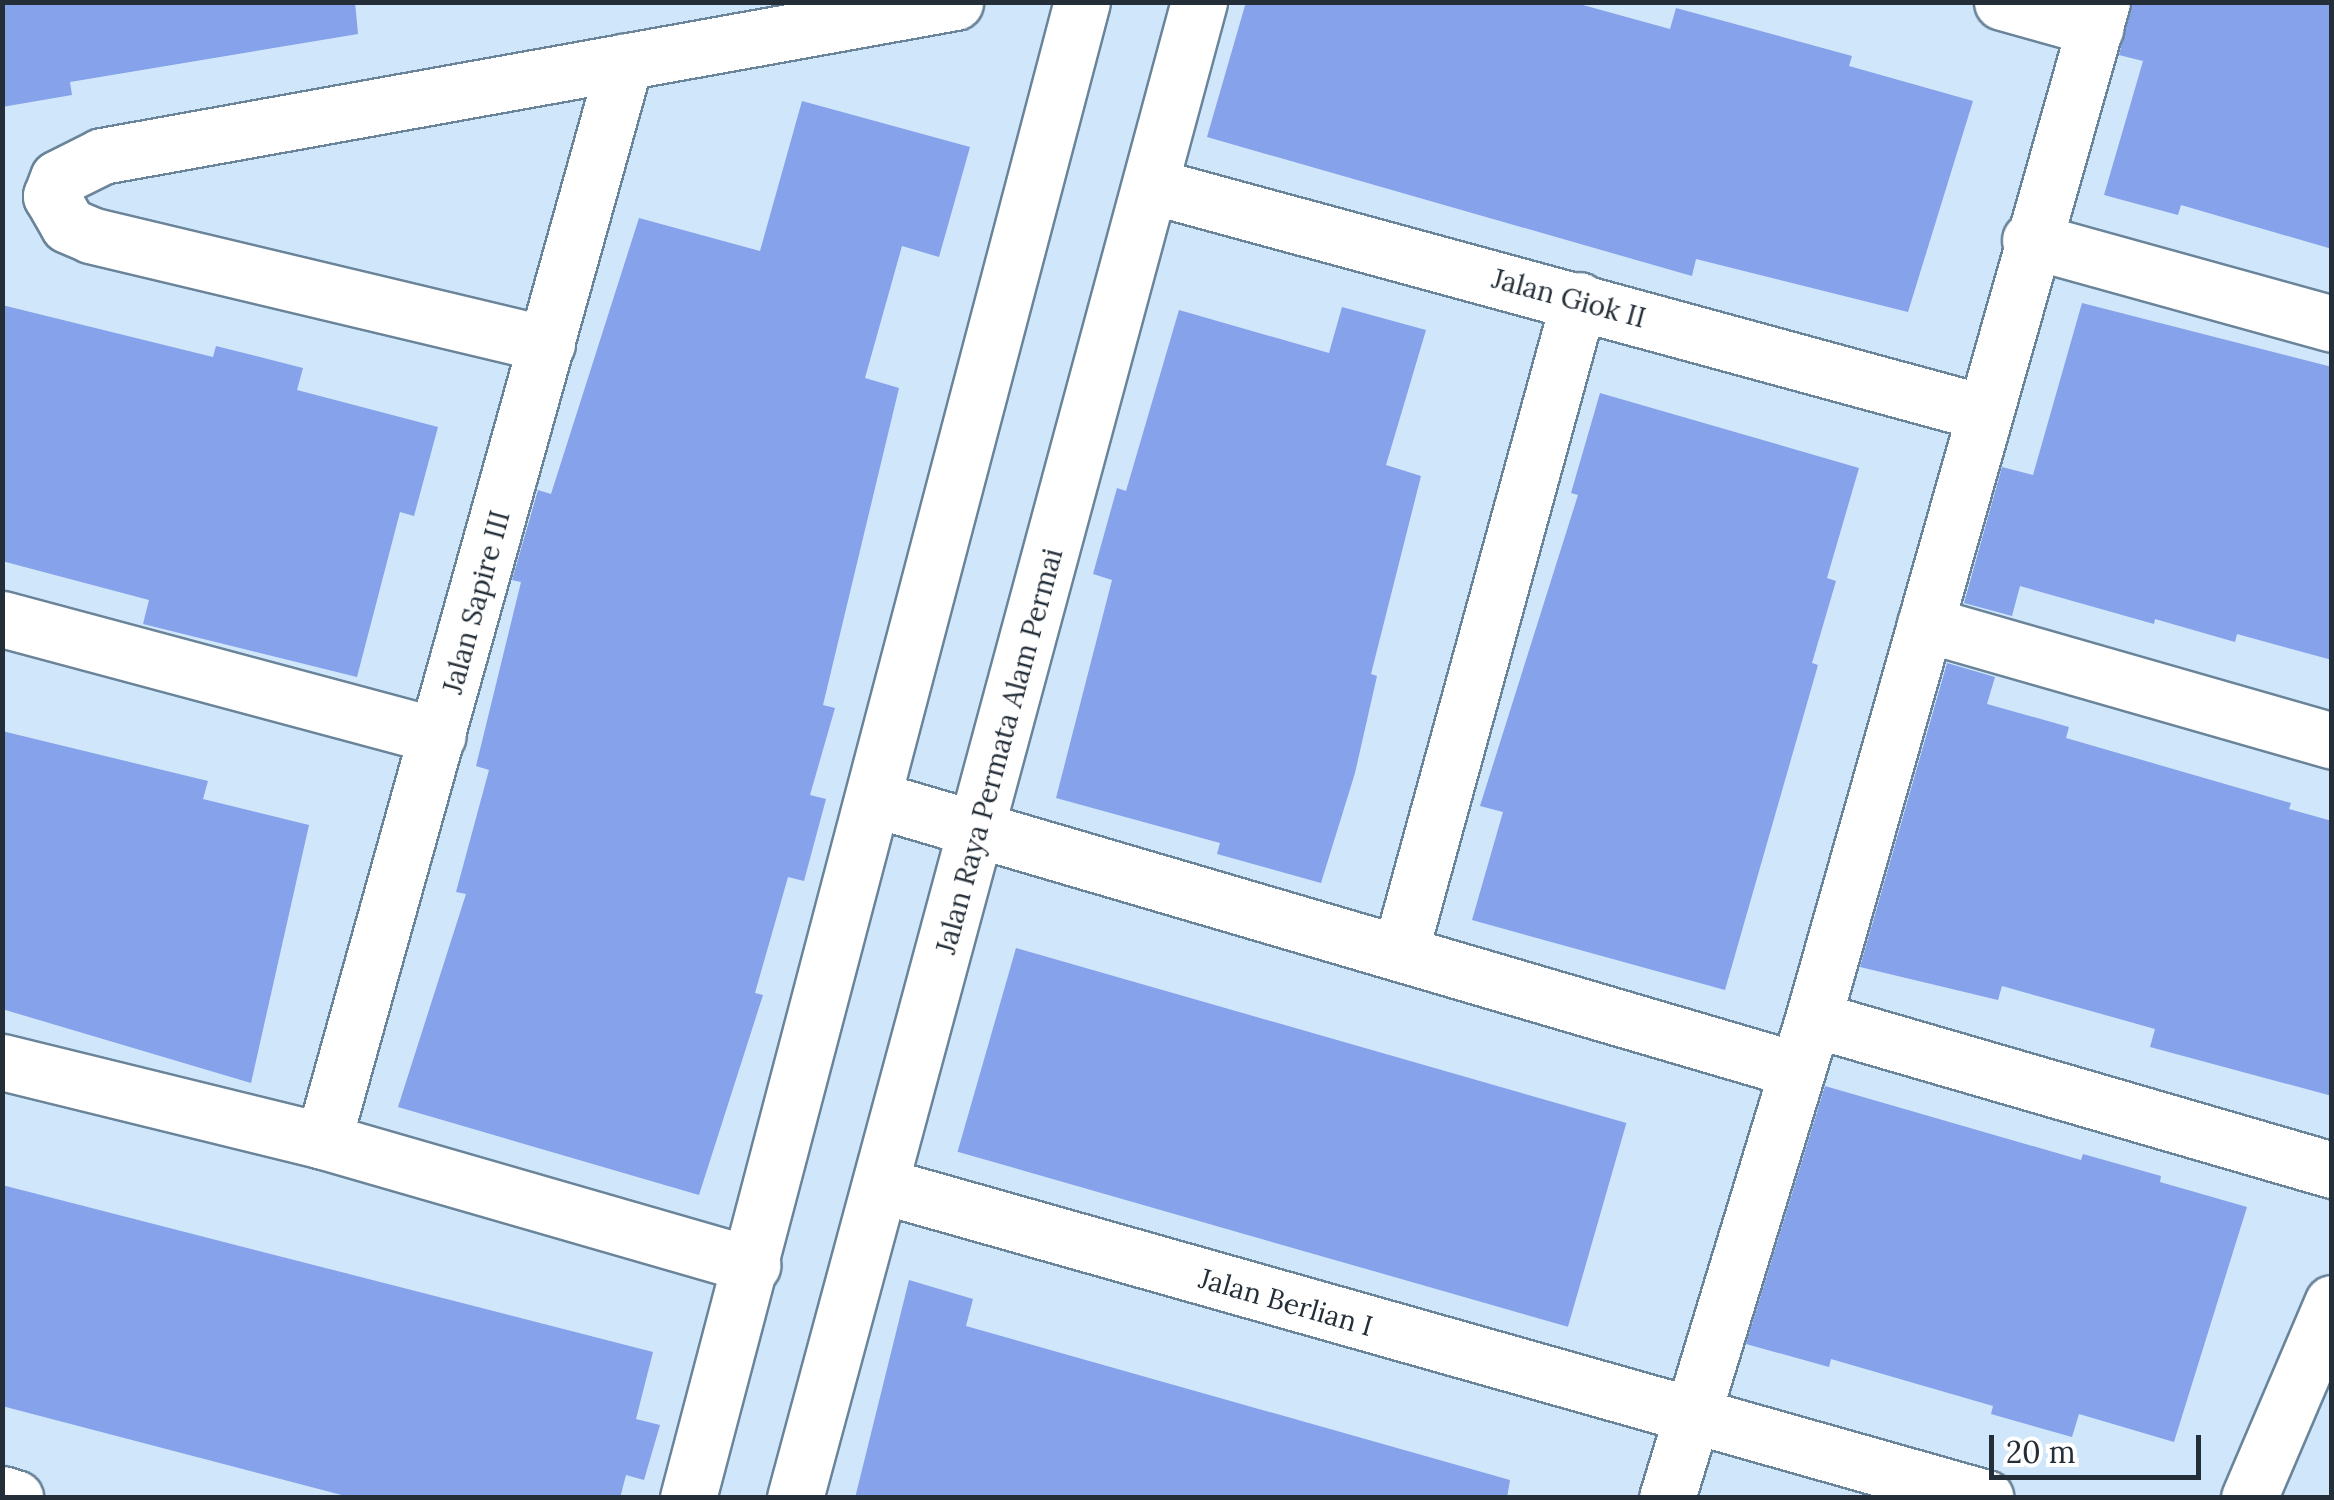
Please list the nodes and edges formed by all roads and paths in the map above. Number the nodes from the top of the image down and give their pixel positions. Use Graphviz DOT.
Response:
graph roads {
  1 [pos="955,2"];
  2 [pos="1082,2"];
  3 [pos="1199,2"];
  4 [pos="2002,2"];
  5 [pos="2099,15"];
  6 [pos="625,61"];
  7 [pos="1152,186"];
  8 [pos="2030,240"];
  9 [pos="1579,300"];
  10 [pos="2332,324"];
  11 [pos="547,344"];
  12 [pos="1985,412"];
  13 [pos="2,619"];
  14 [pos="1926,624"];
  15 [pos="438,736"];
  16 [pos="2332,741"];
  17 [pos="874,799"];
  18 [pos="978,830"];
  19 [pos="1400,952"];
  20 [pos="1813,1019"];
  21 [pos="2,1062"];
  22 [pos="1794,1069"];
  23 [pos="323,1141"];
  24 [pos="2332,1170"];
  25 [pos="880,1185"];
  26 [pos="752,1265"];
  27 [pos="2332,1303"];
  28 [pos="1692,1419"];
  29 [pos="2,1494"];
  30 [pos="15,1498"];
  31 [pos="688,1498"];
  32 [pos="796,1498"];
  33 [pos="1667,1498"];
  34 [pos="1986,1498"];
  35 [pos="2249,1498"];
  1 -- 6 [label="street"];
  2 -- 17 [label="street"];
  3 -- 7 [label="street, Jalan Raya Permata Alam Permai"];
  4 -- 5 [label="street"];
  5 -- 8 [label="street"];
  6 -- 11 [label="street, Jalan Sapire III"];
  6 -- 11 [label="street"];
  7 -- 9 [label="street, Jalan Giok II"];
  7 -- 18 [label="street, Jalan Raya Permata Alam Permai"];
  8 -- 10 [label="street"];
  8 -- 12 [label="street"];
  9 -- 12 [label="street, Jalan Giok II"];
  9 -- 19 [label="street"];
  11 -- 15 [label="street, Jalan Sapire III"];
  12 -- 14 [label="street"];
  13 -- 15 [label="street"];
  14 -- 16 [label="street"];
  14 -- 20 [label="street"];
  15 -- 23 [label="street, Jalan Sapire III"];
  17 -- 18 [label="street"];
  17 -- 26 [label="street"];
  18 -- 19 [label="street"];
  18 -- 25 [label="street, Jalan Raya Permata Alam Permai"];
  19 -- 22 [label="street"];
  20 -- 22 [label="street"];
  20 -- 24 [label="street"];
  21 -- 23 [label="street"];
  22 -- 28 [label="street"];
  23 -- 26 [label="street"];
  25 -- 28 [label="street, Jalan Berlian I"];
  25 -- 32 [label="street, Jalan Raya Permata Alam Permai"];
  26 -- 31 [label="street"];
  27 -- 35 [label="street"];
  28 -- 33 [label="street"];
  28 -- 34 [label="street, Jalan Berlian I"];
  29 -- 30 [label="street"];
}
